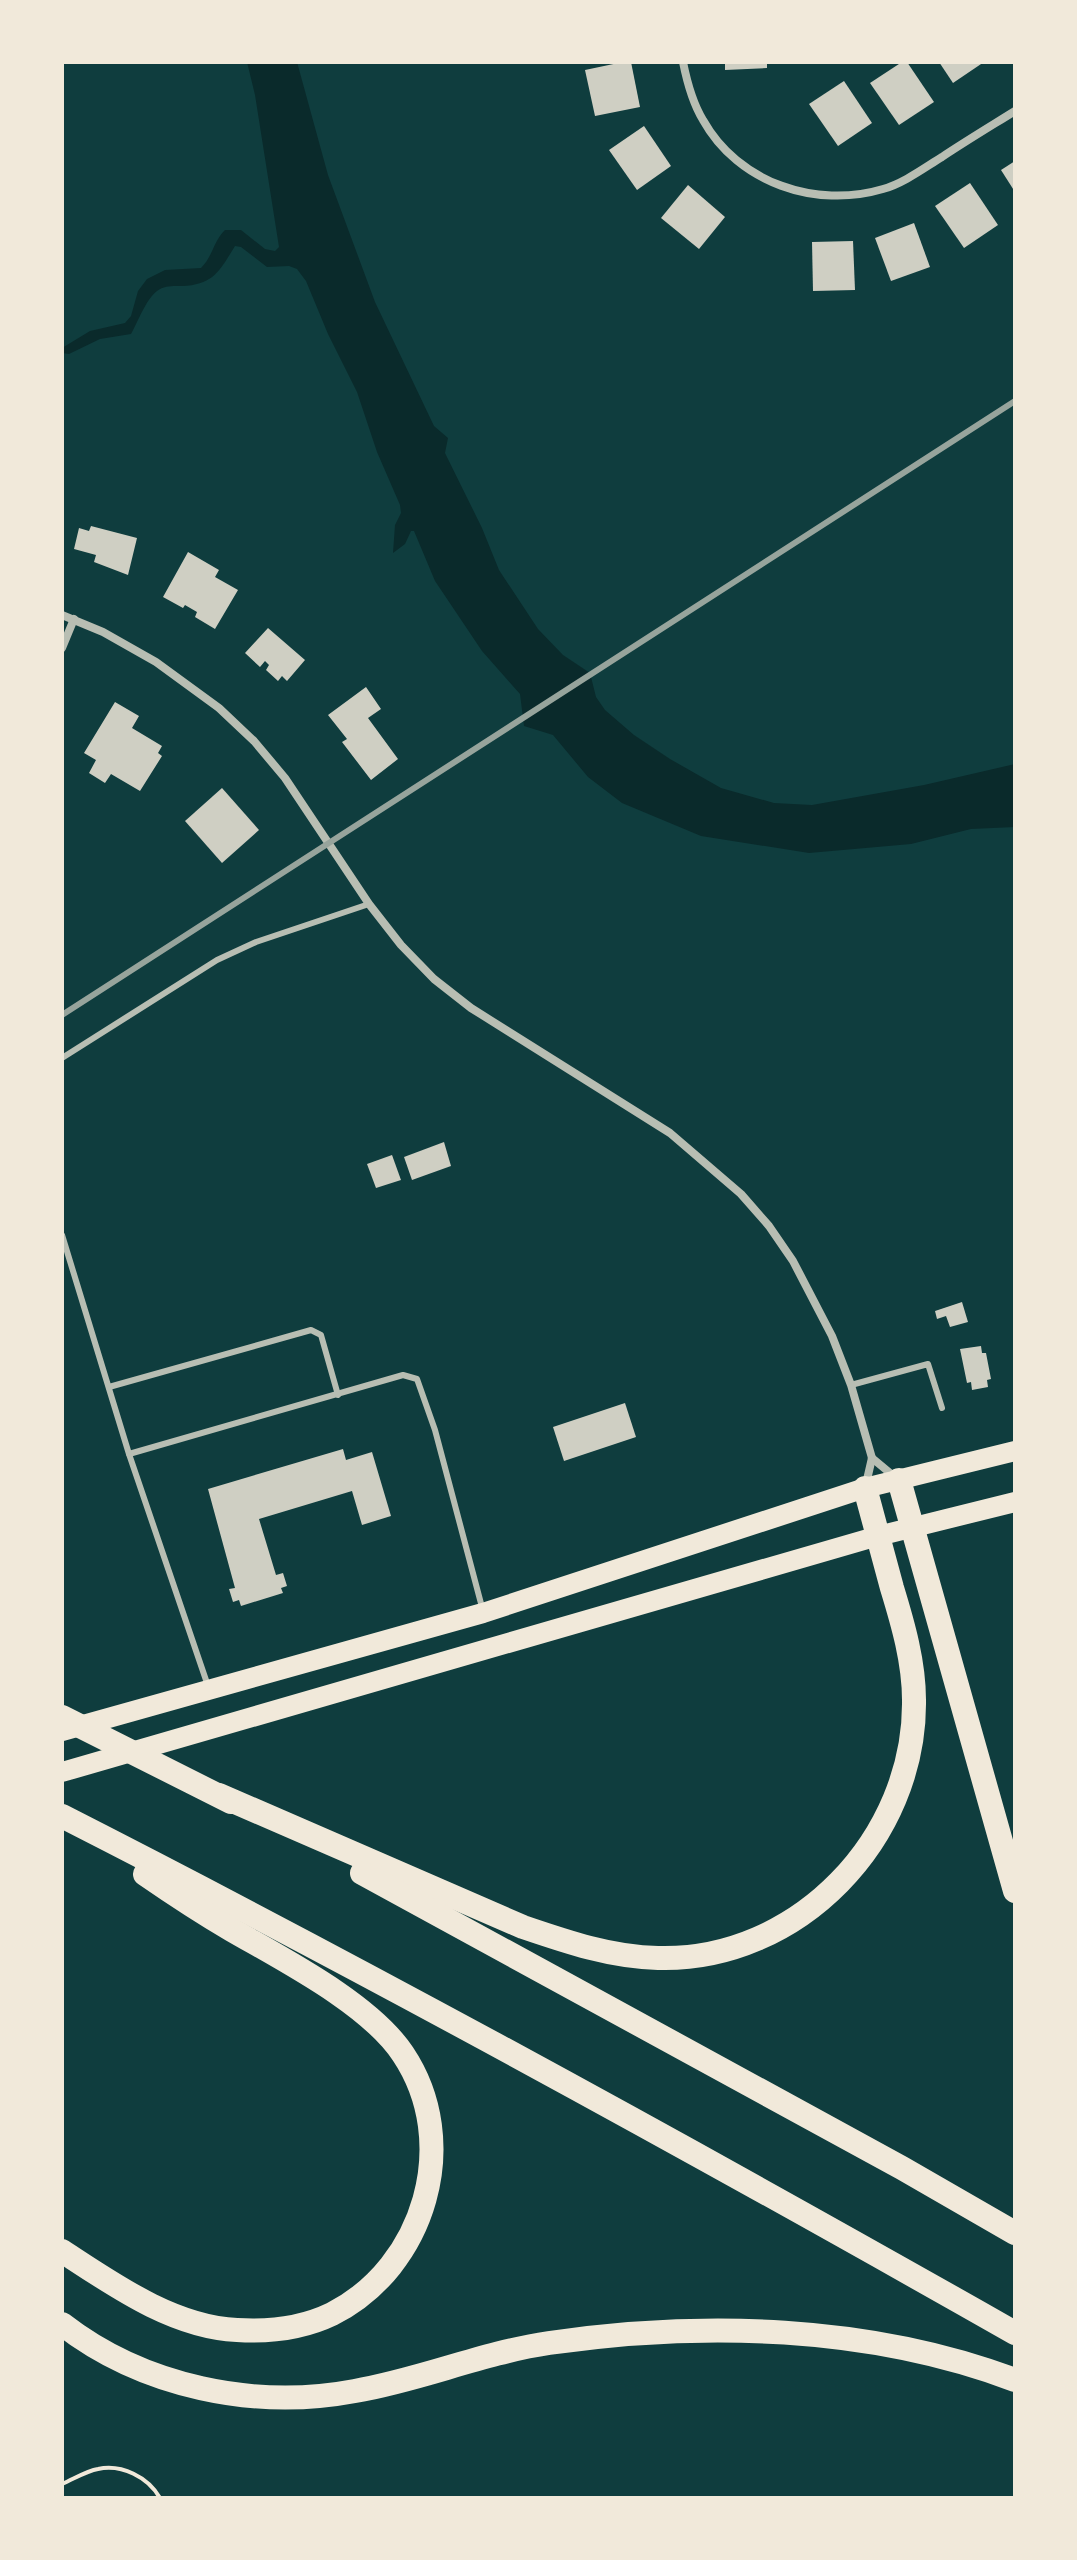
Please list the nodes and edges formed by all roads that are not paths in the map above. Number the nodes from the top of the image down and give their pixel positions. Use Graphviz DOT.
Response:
graph roads {
  1 [pos="683,62"];
  2 [pos="1015,111"];
  3 [pos="62,615"];
  4 [pos="74,619"];
  5 [pos="62,648"];
  6 [pos="369,904"];
  7 [pos="62,1058"];
  8 [pos="62,1235"];
  9 [pos="851,1385"];
  10 [pos="109,1387"];
  11 [pos="338,1395"];
  12 [pos="942,1408"];
  13 [pos="1015,1451"];
  14 [pos="129,1454"];
  15 [pos="872,1458"];
  16 [pos="899,1480"];
  17 [pos="865,1488"];
  18 [pos="1015,1502"];
  19 [pos="912,1528"];
  20 [pos="878,1536"];
  21 [pos="483,1613"];
  22 [pos="209,1690"];
  23 [pos="62,1717"];
  24 [pos="62,1731"];
  25 [pos="62,1772"];
  26 [pos="219,1795"];
  27 [pos="72,1822"];
  28 [pos="1015,1891"];
  29 [pos="1015,2233"];
  30 [pos="62,2251"];
  31 [pos="62,2324"];
  32 [pos="1015,2333"];
  33 [pos="1015,2380"];
  1 -- 2 [label="street"];
  3 -- 4 [label="street"];
  4 -- 5 [label="street"];
  4 -- 6 [label="street"];
  6 -- 7 [label="lane"];
  6 -- 9 [label="street"];
  8 -- 10 [label="lane"];
  9 -- 12 [label="lane"];
  9 -- 15 [label="street"];
  10 -- 11 [label="lane"];
  10 -- 14 [label="lane"];
  11 -- 14 [label="lane"];
  11 -- 21 [label="lane"];
  13 -- 16 [label="main road"];
  14 -- 22 [label="lane"];
  15 -- 16 [label="street"];
  15 -- 17 [label="street"];
  16 -- 17 [label="main road"];
  16 -- 19 [label="highway"];
  17 -- 20 [label="highway"];
  17 -- 21 [label="main road"];
  18 -- 19 [label="main road"];
  19 -- 20 [label="main road"];
  19 -- 28 [label="highway"];
  20 -- 25 [label="main road"];
  20 -- 26 [label="highway"];
  21 -- 22 [label="main road"];
  22 -- 24 [label="main road"];
  23 -- 26 [label="highway"];
  26 -- 29 [label="highway"];
  27 -- 30 [label="highway"];
  27 -- 32 [label="highway"];
  31 -- 33 [label="highway"];
}
